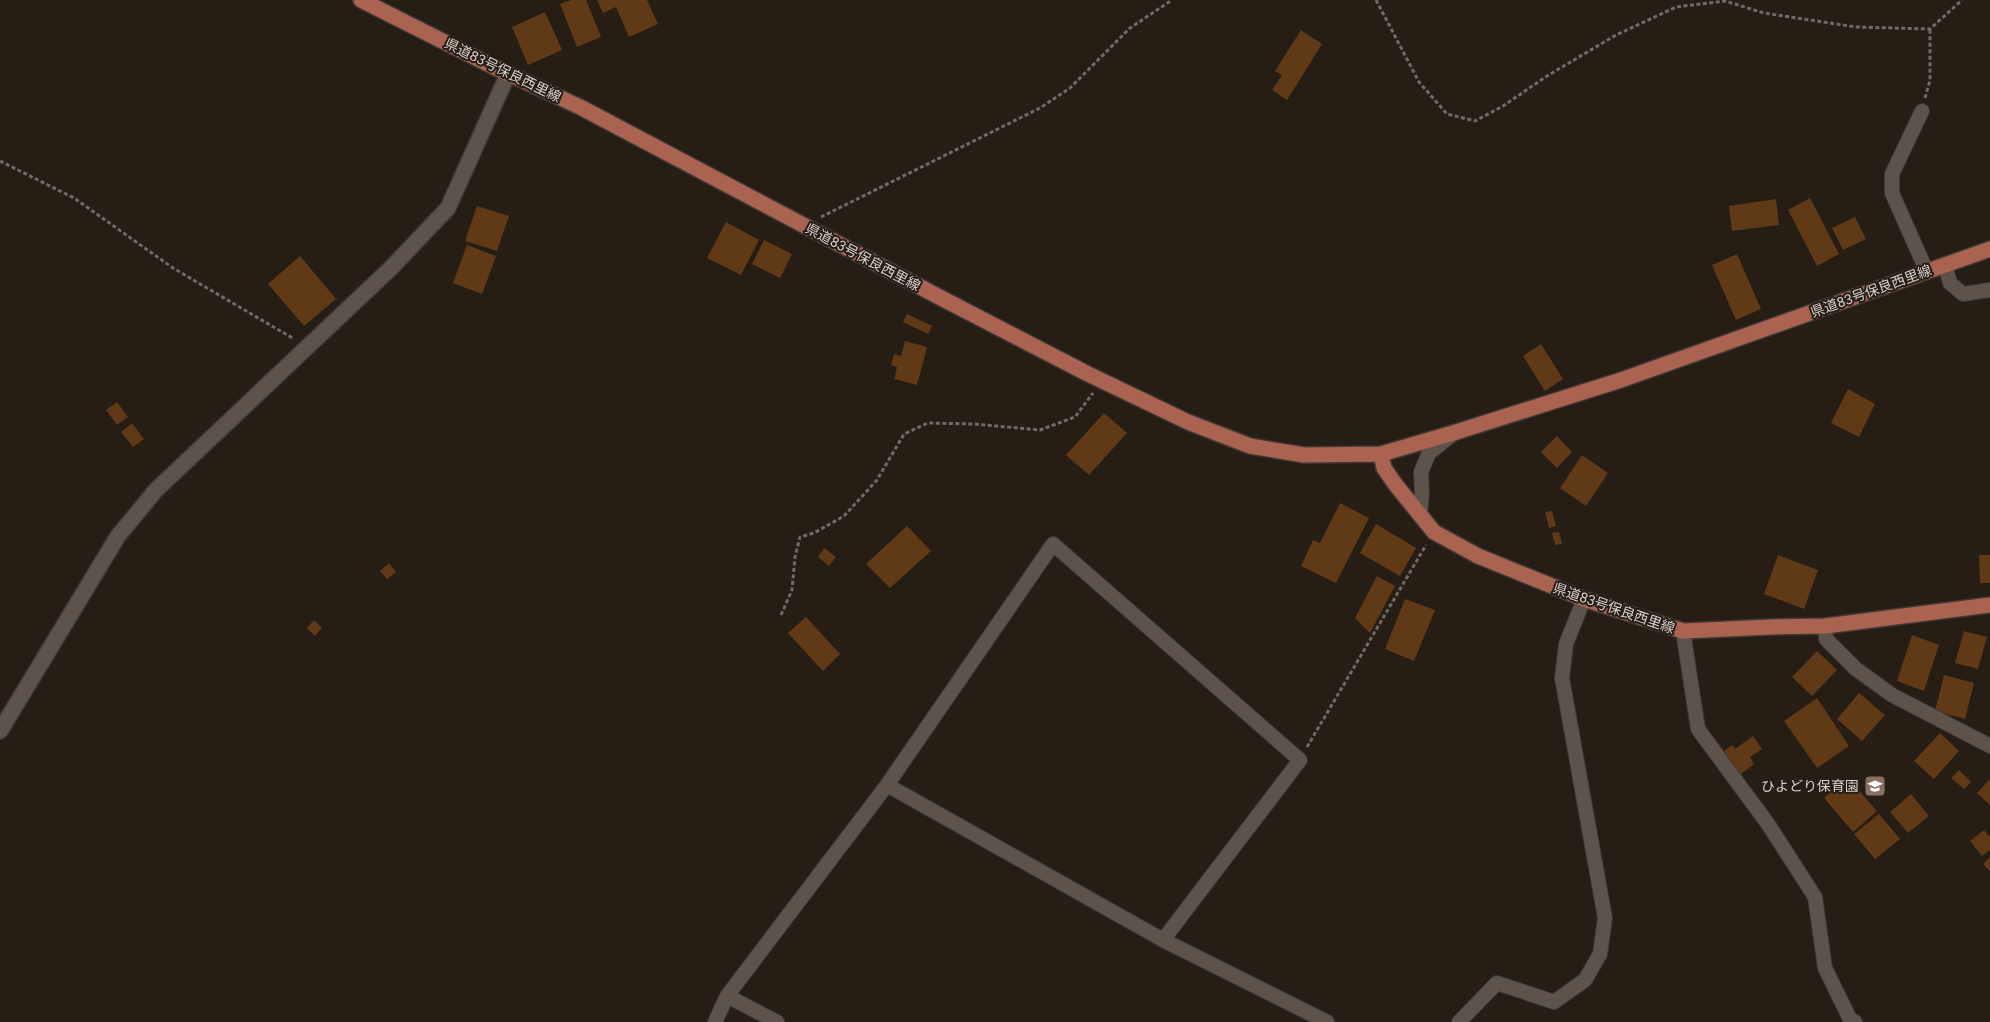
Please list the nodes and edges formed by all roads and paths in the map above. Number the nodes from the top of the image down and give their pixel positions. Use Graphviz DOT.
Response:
graph roads {
  1 [pos="361,0"];
  2 [pos="1172,0"];
  3 [pos="1376,0"];
  4 [pos="1962,0"];
  5 [pos="1930,29"];
  6 [pos="508,74"];
  7 [pos="1922,111"];
  8 [pos="0,161"];
  9 [pos="804,225"];
  10 [pos="1990,249"];
  11 [pos="1945,265"];
  12 [pos="1927,272"];
  13 [pos="1990,290"];
  14 [pos="307,346"];
  15 [pos="1102,381"];
  16 [pos="1453,433"];
  17 [pos="1381,454"];
  18 [pos="1420,515"];
  19 [pos="1434,532"];
  20 [pos="1584,599"];
  21 [pos="1990,605"];
  22 [pos="781,615"];
  23 [pos="1825,626"];
  24 [pos="1683,631"];
  25 [pos="0,731"];
  26 [pos="1990,746"];
  27 [pos="1300,760"];
  28 [pos="887,785"];
  29 [pos="1163,940"];
  30 [pos="727,996"];
  31 [pos="715,1022"];
  32 [pos="777,1022"];
  33 [pos="1327,1022"];
  34 [pos="1459,1022"];
  35 [pos="1854,1022"];
  1 -- 6 [label="main road, 県道83号保良西里線"];
  2 -- 9 [label="path"];
  3 -- 5 [label="path"];
  4 -- 5 [label="path"];
  5 -- 7 [label="path"];
  6 -- 9 [label="main road, 県道83号保良西里線"];
  6 -- 14 [label="street"];
  7 -- 12 [label="street"];
  8 -- 14 [label="path"];
  9 -- 15 [label="main road, 県道83号保良西里線"];
  10 -- 11 [label="main road, 県道83号保良西里線"];
  11 -- 12 [label="main road, 県道83号保良西里線"];
  11 -- 13 [label="street"];
  12 -- 16 [label="main road, 県道83号保良西里線"];
  14 -- 25 [label="street"];
  15 -- 17 [label="main road, 県道83号保良西里線"];
  15 -- 22 [label="path"];
  16 -- 17 [label="main road, 県道83号保良西里線"];
  16 -- 18 [label="street"];
  17 -- 18 [label="main road, 県道83号保良西里線"];
  18 -- 19 [label="main road, 県道83号保良西里線"];
  19 -- 20 [label="main road, 県道83号保良西里線"];
  19 -- 27 [label="path"];
  20 -- 24 [label="main road, 県道83号保良西里線"];
  20 -- 34 [label="street"];
  21 -- 23 [label="main road, 県道83号保良西里線"];
  23 -- 24 [label="main road, 県道83号保良西里線"];
  23 -- 26 [label="street"];
  24 -- 35 [label="street"];
  27 -- 28 [label="street"];
  27 -- 29 [label="street"];
  28 -- 29 [label="street"];
  28 -- 30 [label="street"];
  29 -- 33 [label="street"];
  30 -- 31 [label="street"];
  30 -- 32 [label="street"];
}
